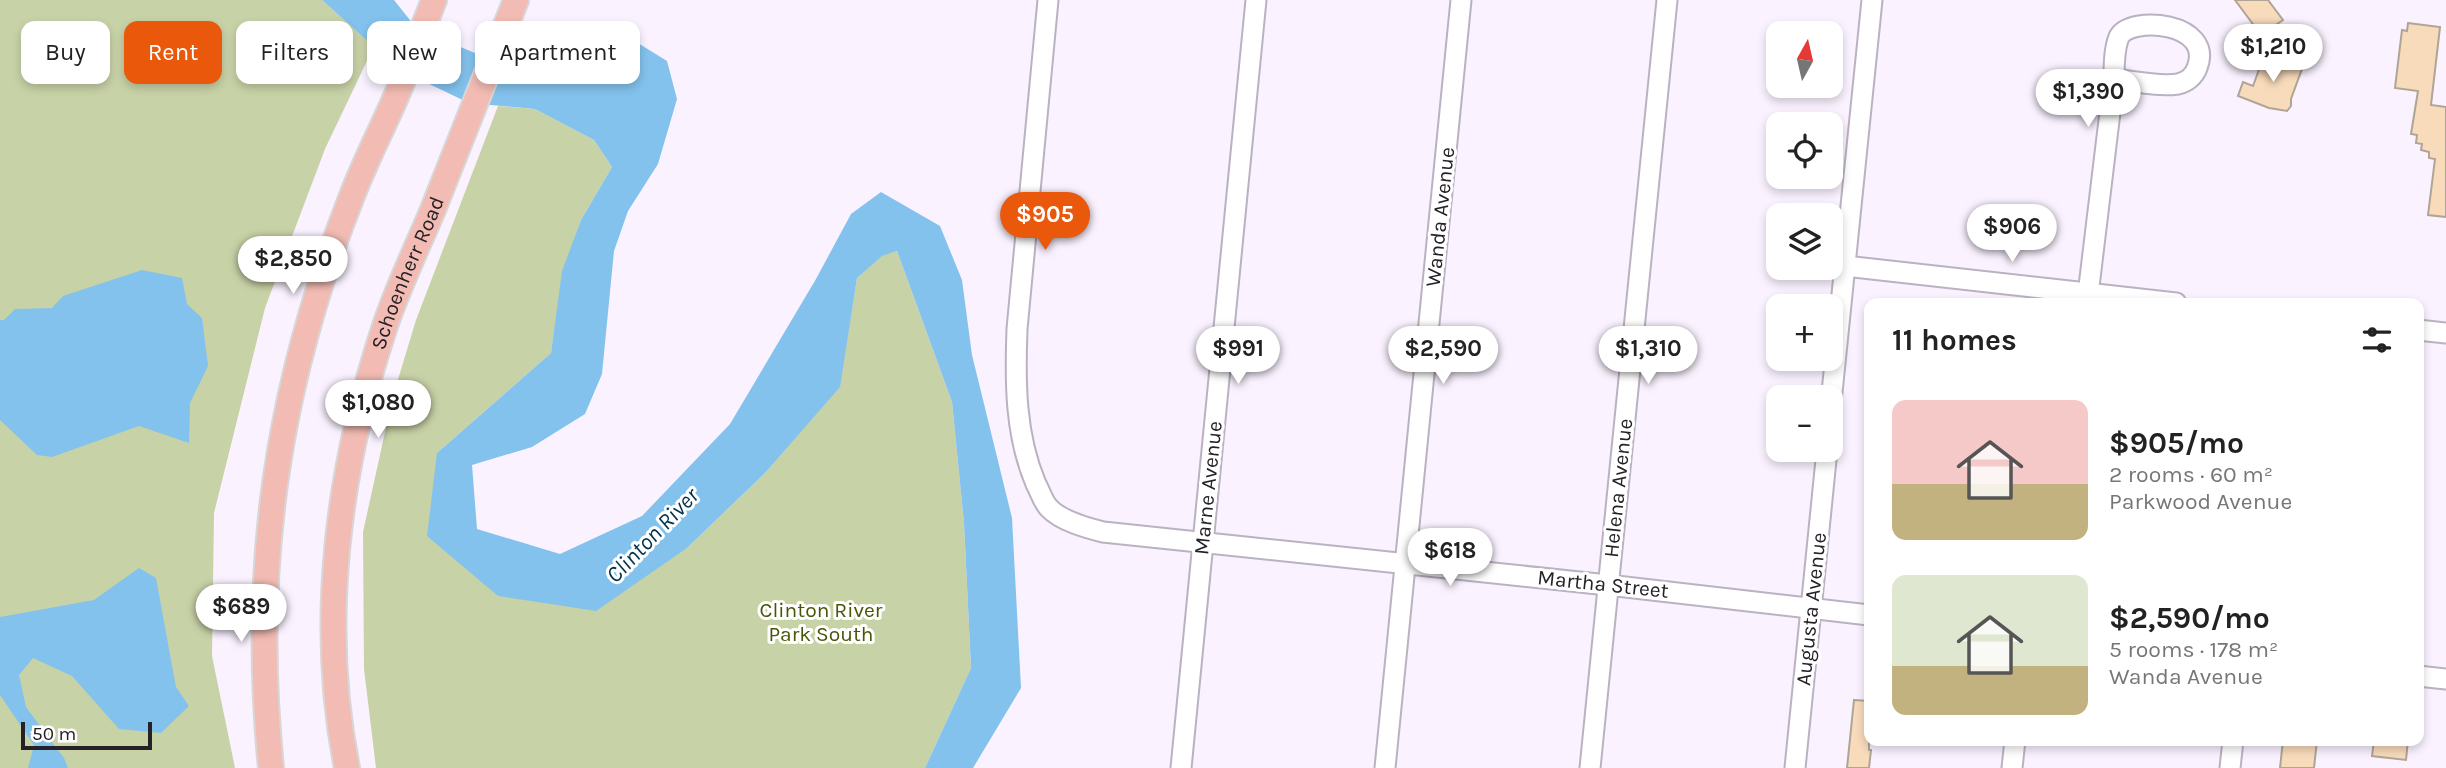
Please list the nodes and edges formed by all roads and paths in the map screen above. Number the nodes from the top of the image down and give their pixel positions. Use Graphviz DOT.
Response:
graph roads {
  1 [pos="434,0"];
  2 [pos="516,0"];
  3 [pos="1048,0"];
  4 [pos="1256,0"];
  5 [pos="1461,0"];
  6 [pos="1667,0"];
  7 [pos="1872,0"];
  8 [pos="2113,79"];
  9 [pos="1845,266"];
  10 [pos="2087,298"];
  11 [pos="2424,331"];
  12 [pos="2446,333"];
  13 [pos="1833,385"];
  14 [pos="1826,462"];
  15 [pos="1202,541"];
  16 [pos="1405,563"];
  17 [pos="1608,585"];
  18 [pos="1811,608"];
  19 [pos="1864,614"];
  20 [pos="2424,677"];
  21 [pos="2446,679"];
  22 [pos="2014,746"];
  23 [pos="2232,746"];
  24 [pos="271,768"];
  25 [pos="347,768"];
  26 [pos="1181,768"];
  27 [pos="1385,768"];
  28 [pos="1590,768"];
  29 [pos="1795,768"];
  30 [pos="2012,768"];
  31 [pos="2230,768"];
  1 -- 24 [label="main road"];
  2 -- 25 [label="main road, Schoenherr Road"];
  3 -- 15 [label="street, Martha Street"];
  4 -- 15 [label="street, Marne Avenue"];
  5 -- 16 [label="street, Wanda Avenue"];
  6 -- 17 [label="street, Helena Avenue"];
  7 -- 9 [label="street"];
  8 -- 8 [label="street"];
  8 -- 10 [label="street"];
  9 -- 10 [label="street"];
  9 -- 13 [label="street"];
  11 -- 12 [label="street"];
  14 -- 18 [label="street, Augusta Avenue"];
  15 -- 16 [label="street, Martha Street"];
  15 -- 26 [label="street, Marne Avenue"];
  16 -- 17 [label="street, Martha Street"];
  16 -- 27 [label="street, Wanda Avenue"];
  17 -- 18 [label="street, Martha Street"];
  17 -- 28 [label="street, Helena Avenue"];
  18 -- 19 [label="street, Martha Street"];
  18 -- 29 [label="street, Augusta Avenue"];
  20 -- 21 [label="street"];
  22 -- 30 [label="street"];
  23 -- 31 [label="street"];
}
